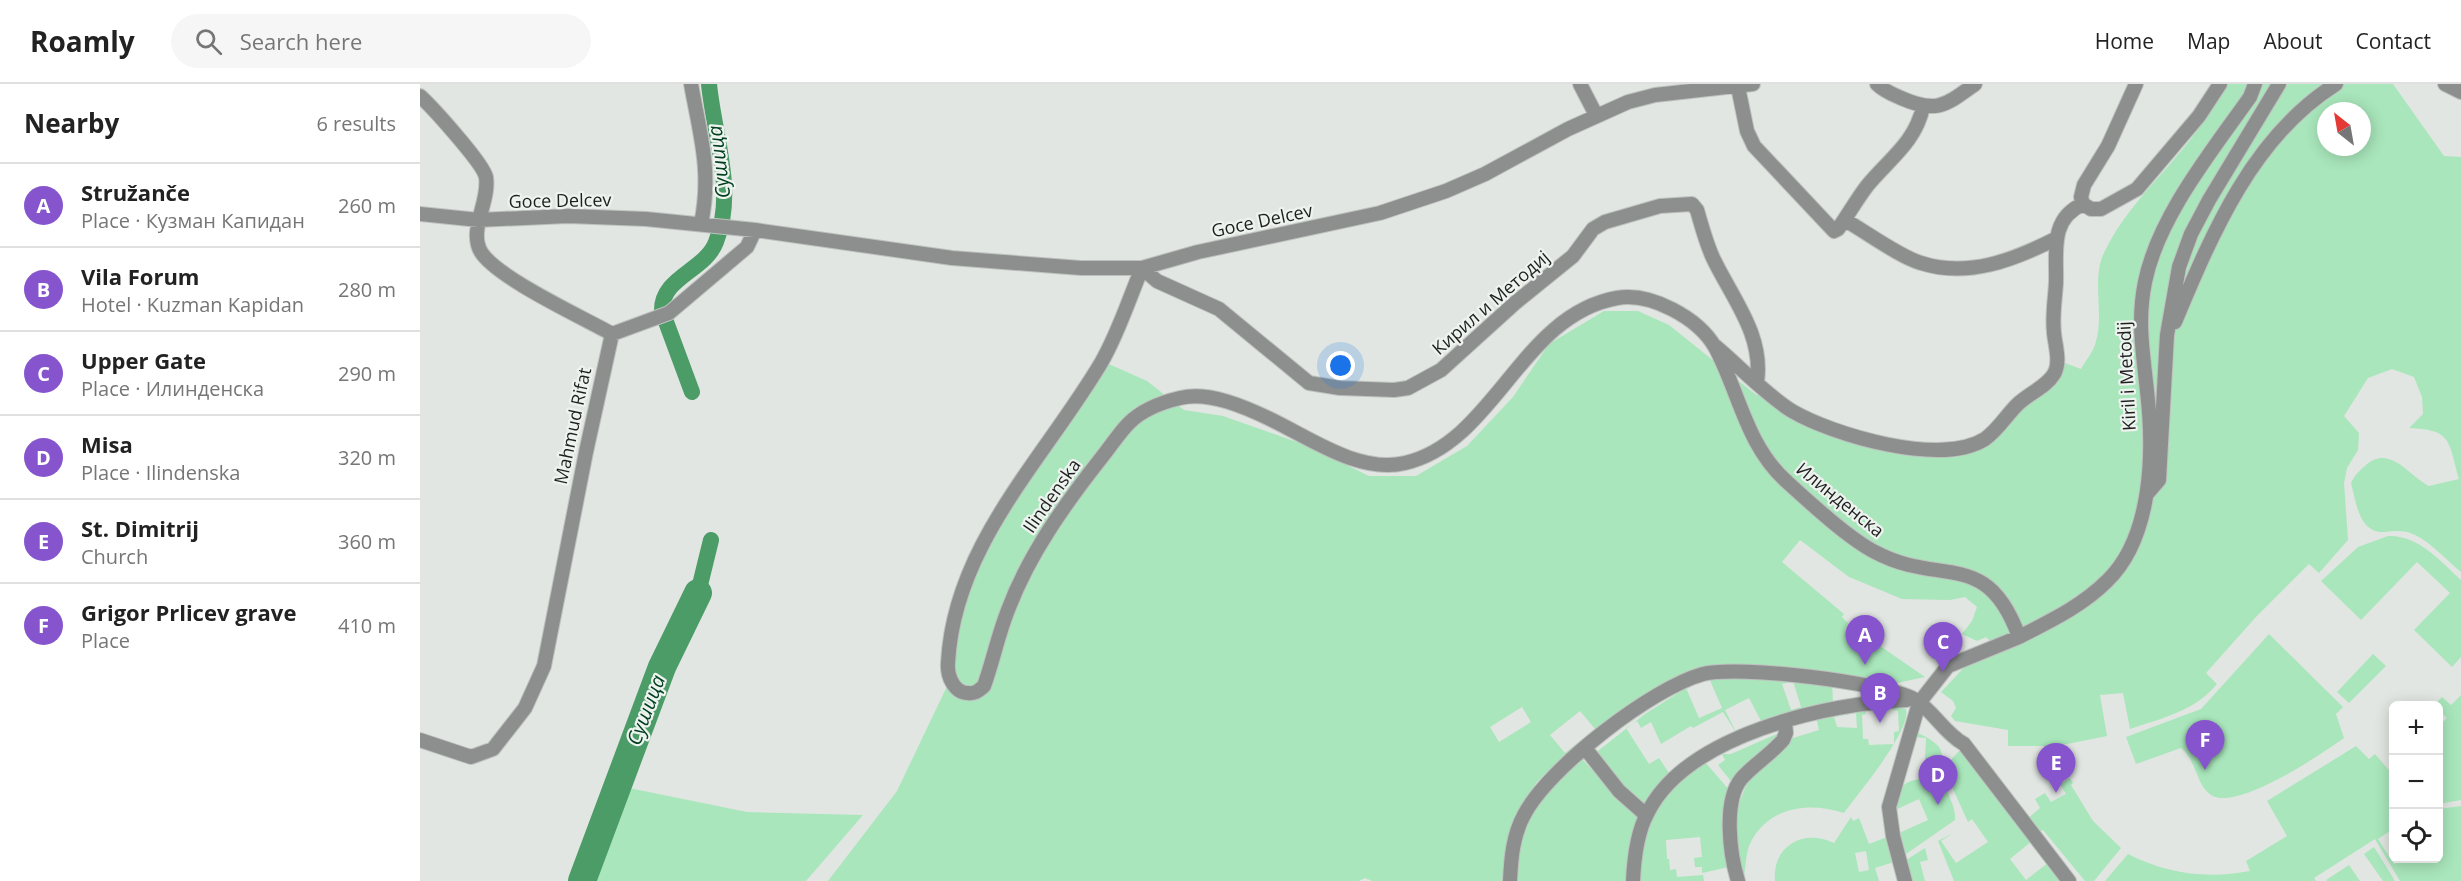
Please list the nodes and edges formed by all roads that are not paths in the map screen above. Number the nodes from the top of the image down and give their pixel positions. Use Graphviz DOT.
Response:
graph roads {
  1 [pos="691,84"];
  2 [pos="1580,84"];
  3 [pos="1753,84"];
  4 [pos="1877,84"];
  5 [pos="1975,84"];
  6 [pos="2136,84"];
  7 [pos="2220,84"];
  8 [pos="2255,84"];
  9 [pos="2278,84"];
  10 [pos="2336,84"];
  11 [pos="2445,84"];
  12 [pos="1733,86"];
  13 [pos="2461,92"];
  14 [pos="420,96"];
  15 [pos="1923,107"];
  16 [pos="1596,115"];
  17 [pos="2083,204"];
  18 [pos="420,214"];
  19 [pos="479,220"];
  20 [pos="1845,220"];
  21 [pos="701,224"];
  22 [pos="755,230"];
  23 [pos="2055,238"];
  24 [pos="1142,268"];
  25 [pos="612,334"];
  26 [pos="2167,342"];
  27 [pos="1713,344"];
  28 [pos="1757,382"];
  29 [pos="2147,494"];
  30 [pos="2019,637"];
  31 [pos="1917,701"];
  32 [pos="1785,721"];
  33 [pos="420,740"];
  34 [pos="1585,748"];
  35 [pos="1646,815"];
  36 [pos="1510,881"];
  37 [pos="1633,881"];
  38 [pos="1738,881"];
  39 [pos="1905,881"];
  40 [pos="2068,881"];
  1 -- 21 [label="street"];
  2 -- 16 [label="street"];
  3 -- 12 [label="street, Goce Delcev"];
  4 -- 15 [label="street"];
  5 -- 15 [label="street"];
  6 -- 17 [label="street"];
  7 -- 17 [label="street"];
  8 -- 29 [label="street, Kiril i Metodij"];
  9 -- 26 [label="street"];
  10 -- 26 [label="street"];
  11 -- 13 [label="street"];
  12 -- 16 [label="street, Goce Delcev"];
  12 -- 20 [label="street"];
  14 -- 19 [label="street"];
  15 -- 20 [label="street"];
  16 -- 24 [label="street, Goce Delcev"];
  17 -- 23 [label="street"];
  18 -- 19 [label="street, Goce Delcev"];
  19 -- 21 [label="street, Goce Delcev"];
  19 -- 25 [label="street"];
  20 -- 23 [label="street"];
  21 -- 22 [label="street, Goce Delcev"];
  22 -- 24 [label="street, Goce Delcev"];
  22 -- 25 [label="street"];
  23 -- 28 [label="street"];
  24 -- 27 [label="street, Ilindenska"];
  24 -- 28 [label="street, Кирил и Методиј"];
  25 -- 33 [label="street, Mahmud Rifat"];
  26 -- 29 [label="street"];
  27 -- 28 [label="street"];
  27 -- 30 [label="street, Илинденска"];
  29 -- 30 [label="street, Kiril i Metodij"];
  30 -- 31 [label="street"];
  31 -- 32 [label="street"];
  31 -- 34 [label="street"];
  31 -- 39 [label="street"];
  31 -- 40 [label="street"];
  32 -- 35 [label="street"];
  32 -- 38 [label="street"];
  34 -- 35 [label="street"];
  34 -- 36 [label="street"];
  35 -- 37 [label="street"];
}
